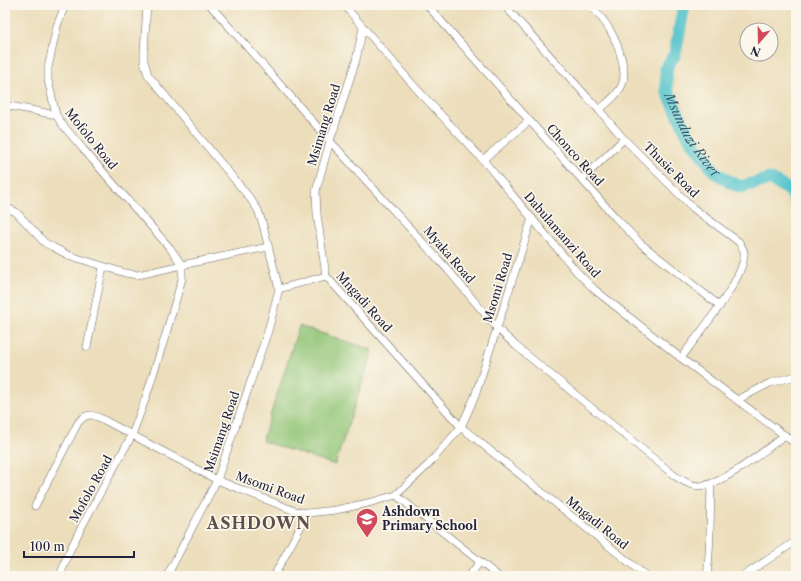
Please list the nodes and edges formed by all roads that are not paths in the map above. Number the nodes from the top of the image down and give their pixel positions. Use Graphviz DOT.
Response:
graph roads {
  1 [pos="65,5"];
  2 [pos="147,5"];
  3 [pos="210,5"];
  4 [pos="344,5"];
  5 [pos="427,5"];
  6 [pos="504,5"];
  7 [pos="591,5"];
  8 [pos="363,28"];
  9 [pos="5,105"];
  10 [pos="599,110"];
  11 [pos="56,115"];
  12 [pos="529,121"];
  13 [pos="624,139"];
  14 [pos="330,141"];
  15 [pos="483,160"];
  16 [pos="582,179"];
  17 [pos="5,207"];
  18 [pos="532,218"];
  19 [pos="268,247"];
  20 [pos="182,264"];
  21 [pos="103,267"];
  22 [pos="326,276"];
  23 [pos="279,289"];
  24 [pos="720,306"];
  25 [pos="497,328"];
  26 [pos="87,347"];
  27 [pos="681,358"];
  28 [pos="796,376"];
  29 [pos="737,400"];
  30 [pos="461,427"];
  31 [pos="132,435"];
  32 [pos="785,435"];
  33 [pos="796,444"];
  34 [pos="217,480"];
  35 [pos="711,484"];
  36 [pos="396,495"];
  37 [pos="35,506"];
  38 [pos="308,513"];
  39 [pos="796,541"];
  40 [pos="480,562"];
  41 [pos="60,576"];
  42 [pos="167,576"];
  43 [pos="274,576"];
  44 [pos="469,576"];
  45 [pos="498,576"];
  46 [pos="646,576"];
  47 [pos="707,576"];
  48 [pos="743,576"];
  1 -- 11 [label="street, Mofolo Road"];
  2 -- 19 [label="street"];
  3 -- 14 [label="street, Myaka Road"];
  4 -- 8 [label="street, Dabulamanzi Road"];
  5 -- 12 [label="street, Chonco Road"];
  6 -- 10 [label="street, Thusie Road"];
  7 -- 10 [label="street"];
  8 -- 14 [label="street, Msimang Road"];
  8 -- 15 [label="street, Dabulamanzi Road"];
  9 -- 11 [label="street"];
  10 -- 13 [label="street, Thusie Road"];
  11 -- 20 [label="street, Mofolo Road"];
  12 -- 15 [label="street"];
  12 -- 16 [label="street, Chonco Road"];
  13 -- 16 [label="street"];
  13 -- 24 [label="street, Thusie Road"];
  14 -- 22 [label="street, Msimang Road"];
  14 -- 25 [label="street, Myaka Road"];
  15 -- 18 [label="street, Dabulamanzi Road"];
  16 -- 24 [label="street, Chonco Road"];
  17 -- 21 [label="street"];
  18 -- 25 [label="street, Msomi Road"];
  18 -- 27 [label="street, Dabulamanzi Road"];
  19 -- 20 [label="street"];
  19 -- 23 [label="street"];
  20 -- 21 [label="street"];
  20 -- 31 [label="street, Mofolo Road"];
  21 -- 26 [label="street"];
  22 -- 23 [label="street, Mngadi Road"];
  22 -- 30 [label="street, Mngadi Road"];
  23 -- 34 [label="street, Msimang Road"];
  24 -- 27 [label="street, Thusie Road"];
  25 -- 30 [label="street, Msomi Road"];
  25 -- 35 [label="street, Myaka Road"];
  27 -- 29 [label="street, Dabulamanzi Road"];
  28 -- 29 [label="street"];
  29 -- 32 [label="street, Dabulamanzi Road"];
  30 -- 36 [label="street, Msomi Road"];
  30 -- 46 [label="street, Mngadi Road"];
  31 -- 34 [label="street, Msomi Road"];
  31 -- 37 [label="street, Msomi Road"];
  31 -- 41 [label="street, Mofolo Road"];
  32 -- 33 [label="street, Dabulamanzi Road"];
  32 -- 35 [label="street"];
  34 -- 38 [label="street, Msomi Road"];
  34 -- 42 [label="street, Msimang Road"];
  35 -- 47 [label="street"];
  36 -- 38 [label="street, Msomi Road"];
  36 -- 40 [label="street"];
  38 -- 43 [label="street"];
  39 -- 48 [label="street"];
  40 -- 44 [label="street"];
  40 -- 45 [label="street"];
}
